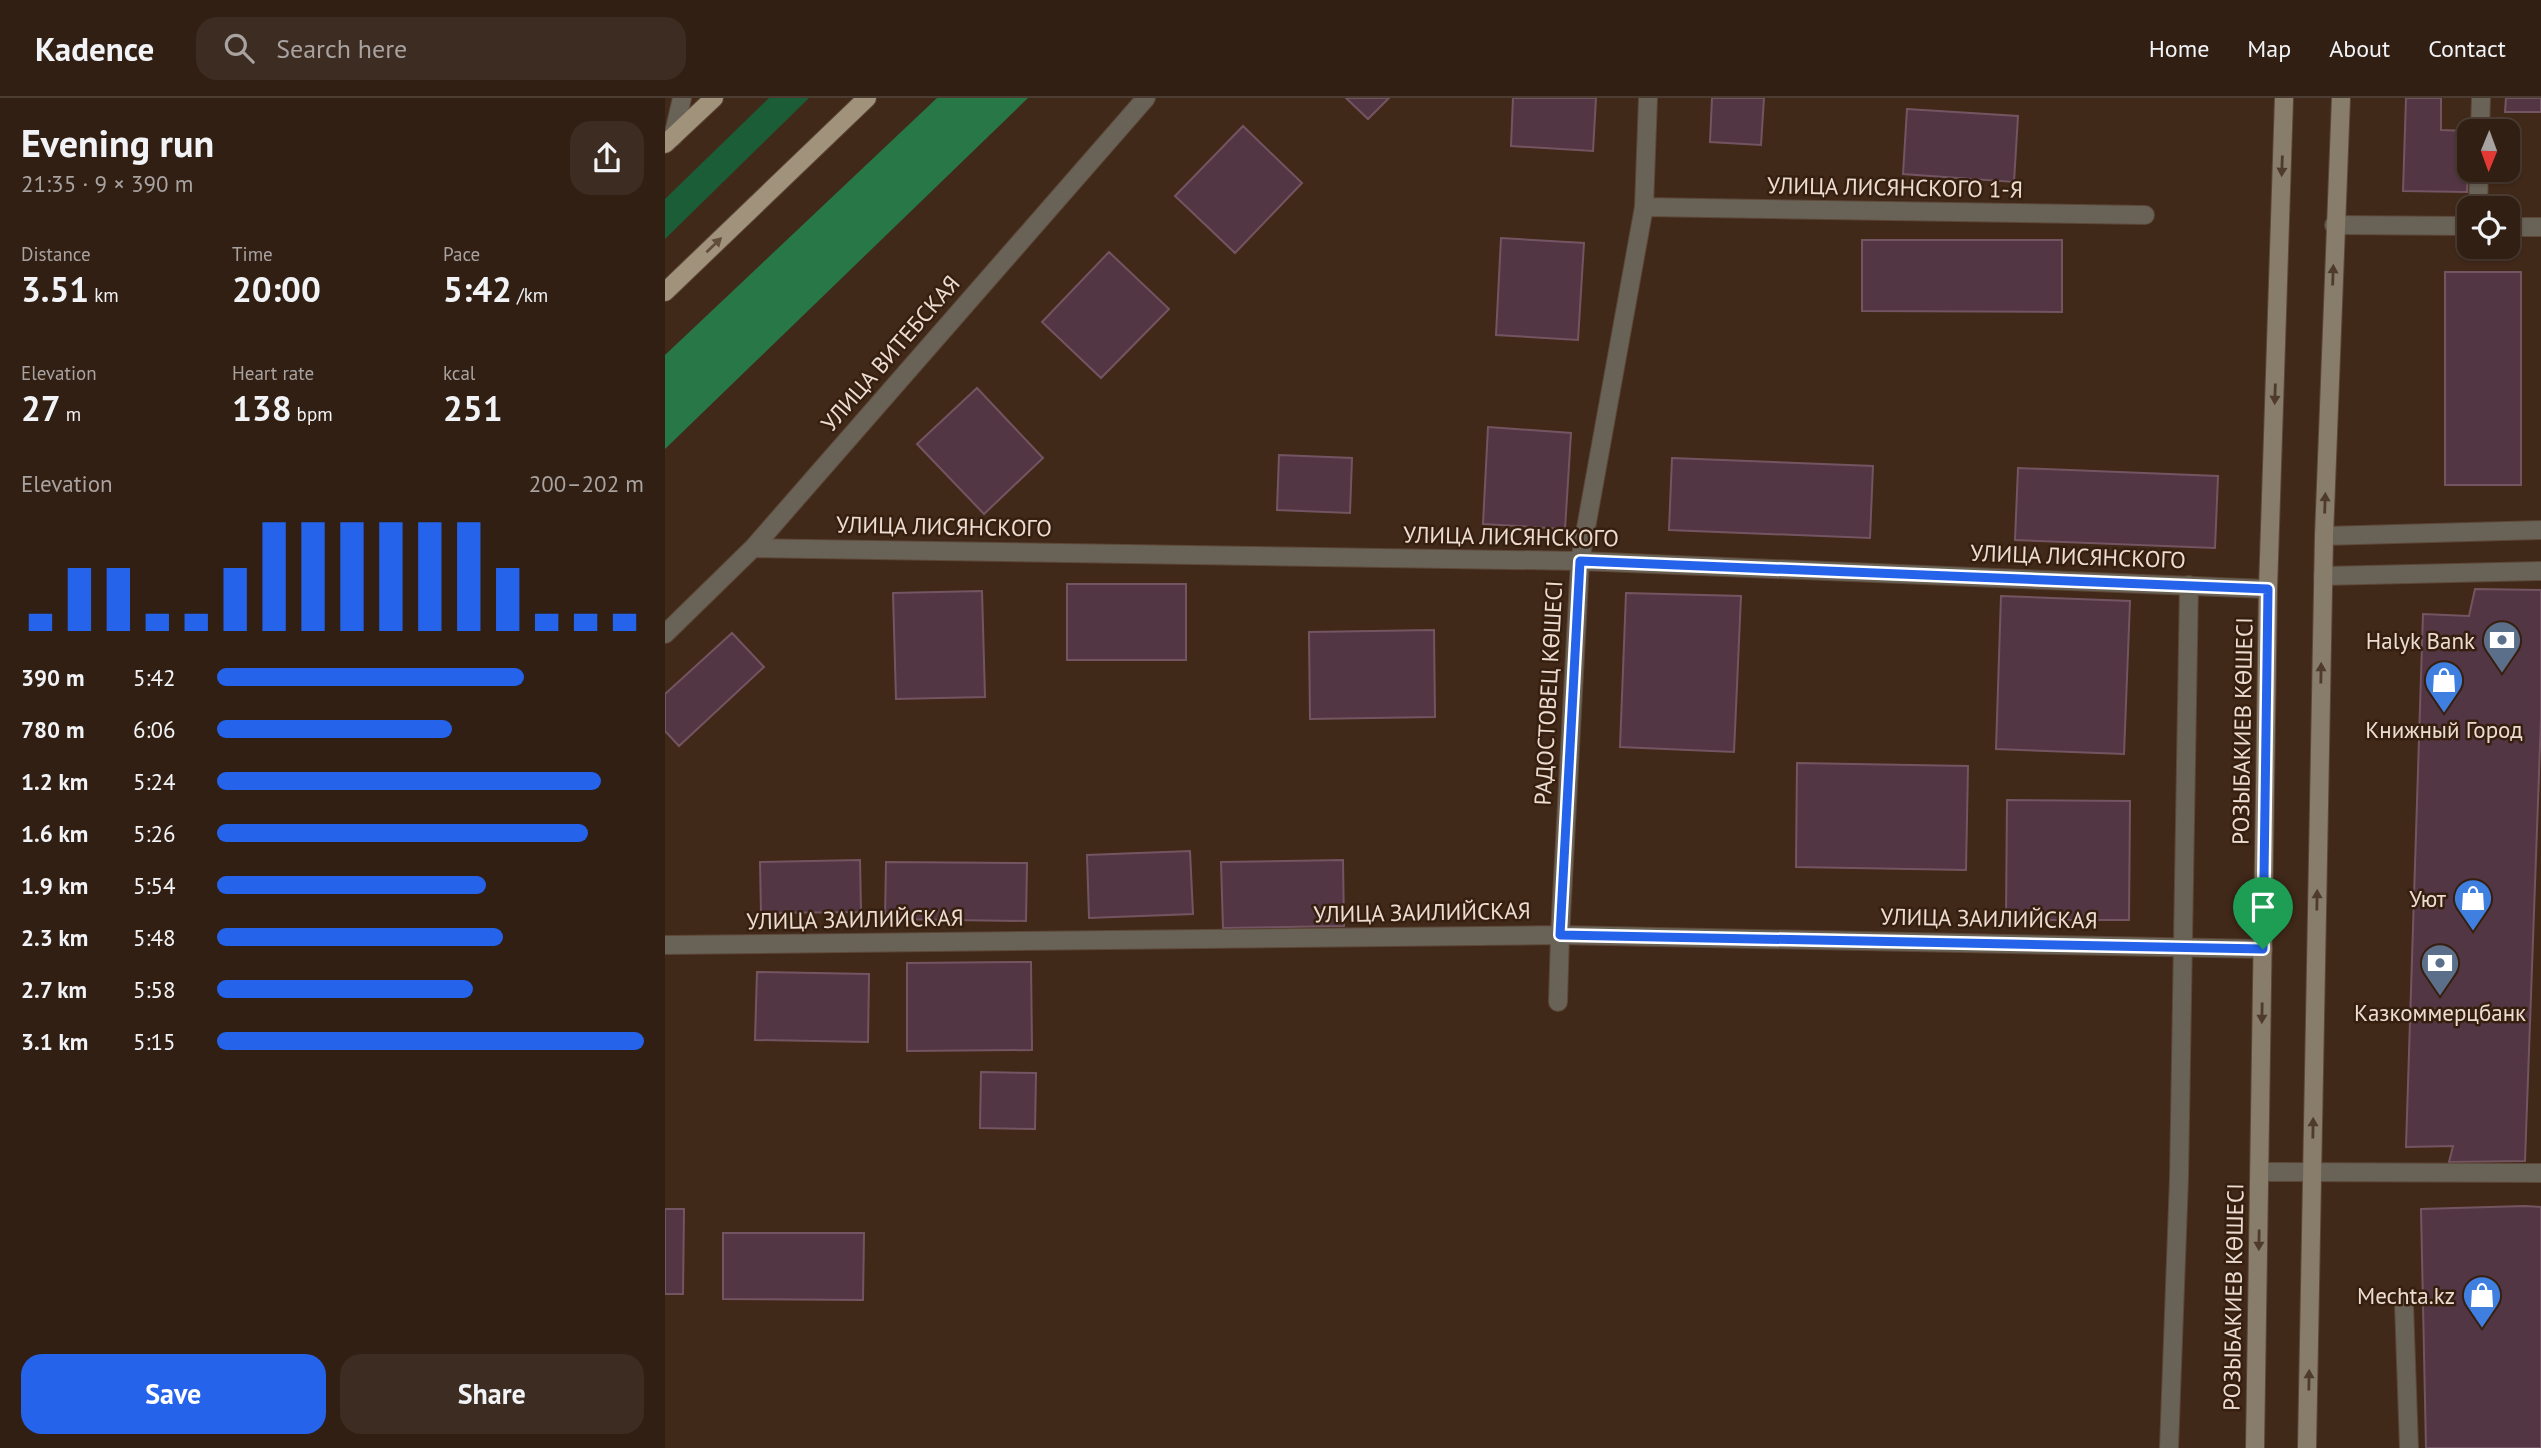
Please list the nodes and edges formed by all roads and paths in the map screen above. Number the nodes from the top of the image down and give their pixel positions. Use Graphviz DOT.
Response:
graph roads {
  1 [pos="682,98"];
  2 [pos="714,98"];
  3 [pos="867,98"];
  4 [pos="1146,98"];
  5 [pos="1648,98"];
  6 [pos="2284,98"];
  7 [pos="2341,98"];
  8 [pos="2481,98"];
  9 [pos="2480,119"];
  10 [pos="668,137"];
  11 [pos="1644,207"];
  12 [pos="2145,215"];
  13 [pos="2335,225"];
  14 [pos="2457,226"];
  15 [pos="2520,227"];
  16 [pos="2541,227"];
  17 [pos="665,292"];
  18 [pos="2541,530"];
  19 [pos="2324,536"];
  20 [pos="753,548"];
  21 [pos="1580,561"];
  22 [pos="2541,571"];
  23 [pos="2323,576"];
  24 [pos="2189,585"];
  25 [pos="2268,589"];
  26 [pos="665,634"];
  27 [pos="1560,935"];
  28 [pos="665,945"];
  29 [pos="2183,946"];
  30 [pos="2263,949"];
  31 [pos="1557,1002"];
  32 [pos="2260,1172"];
  33 [pos="2312,1173"];
  34 [pos="2541,1173"];
  35 [pos="2404,1304"];
  36 [pos="2169,1448"];
  37 [pos="2255,1448"];
  38 [pos="2307,1448"];
  39 [pos="2409,1448"];
  1 -- 10 [label="street"];
  2 -- 10 [label="main road"];
  17 -- 3 [label="main road, one-way"];
  4 -- 20 [label="street, УЛИЦА ВИТЕБСКАЯ"];
  5 -- 11 [label="street, РАДОСТОВЕЦ КӨШЕСІ"];
  6 -- 25 [label="main road, РОЗЫБАКИЕВ КӨШЕСІ, one-way"];
  7 -- 13 [label="main road"];
  8 -- 9 [label="street"];
  11 -- 12 [label="street, УЛИЦА ЛИСЯНСКОГО 1-Я"];
  11 -- 21 [label="street, РАДОСТОВЕЦ КӨШЕСІ"];
  13 -- 14 [label="street"];
  19 -- 13 [label="main road, one-way"];
  15 -- 16 [label="street"];
  18 -- 19 [label="street"];
  19 -- 23 [label="main road"];
  20 -- 21 [label="street, УЛИЦА ЛИСЯНСКОГО"];
  20 -- 26 [label="street, УЛИЦА ВИТЕБСКАЯ"];
  21 -- 24 [label="street, УЛИЦА ЛИСЯНСКОГО"];
  21 -- 27 [label="street, РАДОСТОВЕЦ КӨШЕСІ"];
  22 -- 23 [label="street"];
  33 -- 23 [label="main road, one-way"];
  24 -- 25 [label="street, УЛИЦА ЛИСЯНСКОГО"];
  24 -- 29 [label="street"];
  25 -- 30 [label="main road, РОЗЫБАКИЕВ КӨШЕСІ"];
  27 -- 28 [label="street, УЛИЦА ЗАИЛИЙСКАЯ"];
  27 -- 29 [label="street, УЛИЦА ЗАИЛИЙСКАЯ"];
  27 -- 31 [label="street, РАДОСТОВЕЦ КӨШЕСІ"];
  29 -- 30 [label="street, УЛИЦА ЗАИЛИЙСКАЯ"];
  29 -- 36 [label="street"];
  30 -- 32 [label="main road, РОЗЫБАКИЕВ КӨШЕСІ, one-way"];
  32 -- 33 [label="street"];
  32 -- 37 [label="main road, РОЗЫБАКИЕВ КӨШЕСІ, one-way"];
  33 -- 34 [label="street"];
  38 -- 33 [label="main road, one-way"];
  35 -- 39 [label="street"];
}
